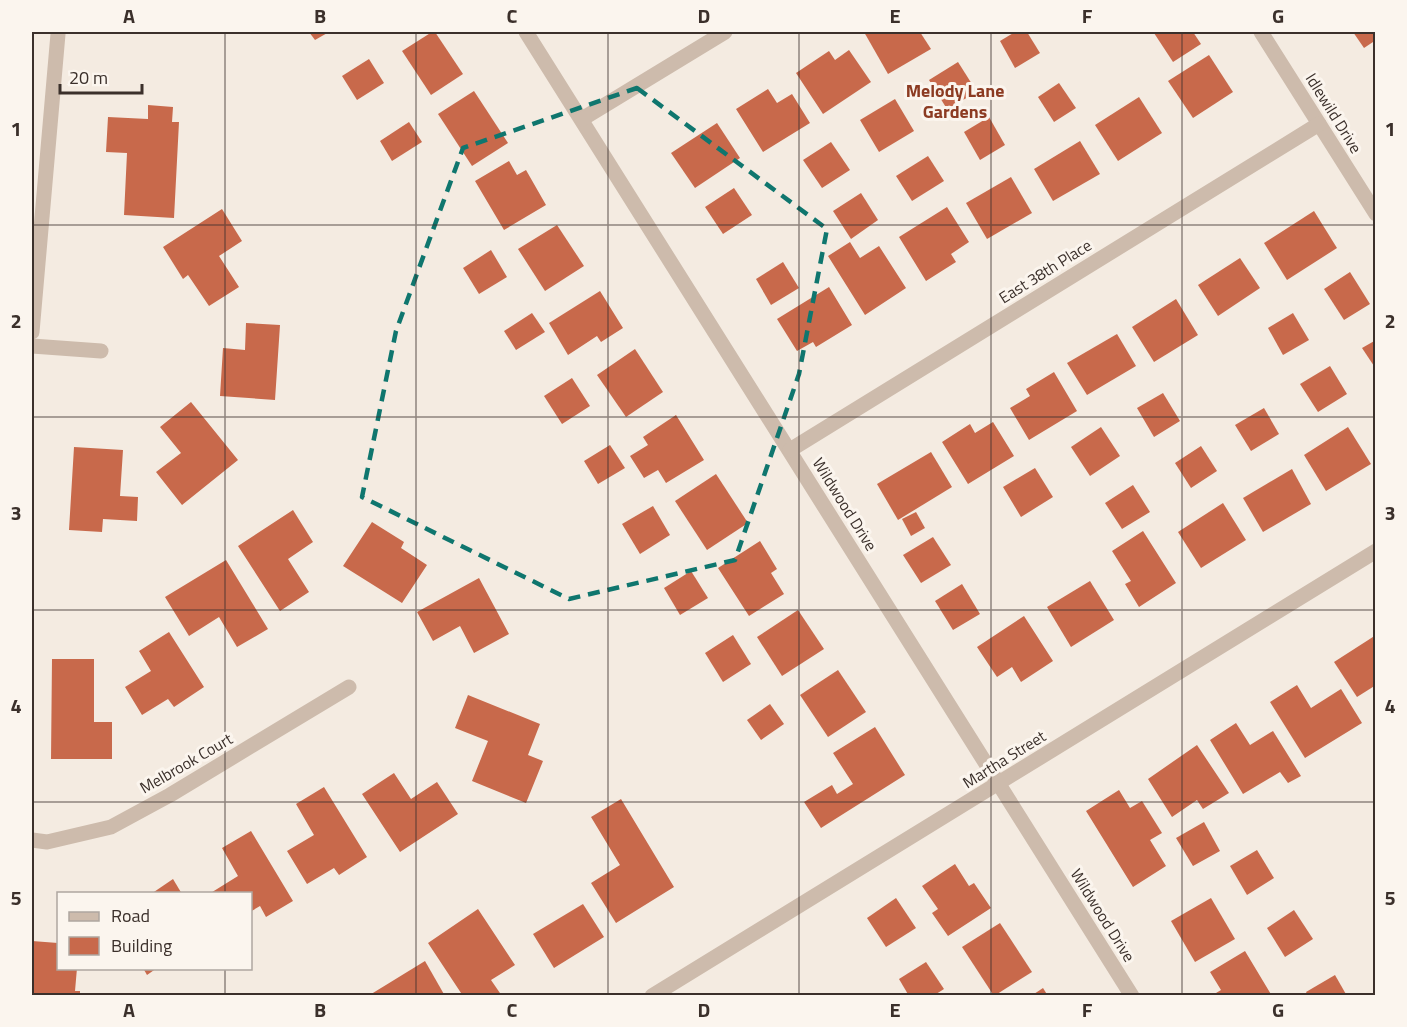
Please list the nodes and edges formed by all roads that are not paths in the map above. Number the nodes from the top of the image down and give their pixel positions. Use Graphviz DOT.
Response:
graph roads {
  1 [pos="526,32"];
  2 [pos="725,32"];
  3 [pos="1261,32"];
  4 [pos="58,34"];
  5 [pos="582,119"];
  6 [pos="1319,124"];
  7 [pos="1376,214"];
  8 [pos="32,332"];
  9 [pos="32,346"];
  10 [pos="101,351"];
  11 [pos="790,450"];
  12 [pos="1376,552"];
  13 [pos="349,687"];
  14 [pos="999,784"];
  15 [pos="32,840"];
  16 [pos="652,996"];
  17 [pos="1132,996"];
  1 -- 5 [label="street, Wildwood Drive"];
  2 -- 5 [label="street"];
  3 -- 6 [label="street, Idlewild Drive"];
  4 -- 8 [label="street"];
  5 -- 11 [label="street, Wildwood Drive"];
  6 -- 7 [label="street, Idlewild Drive"];
  6 -- 11 [label="street, East 38th Place"];
  9 -- 10 [label="street"];
  11 -- 14 [label="street, Wildwood Drive"];
  12 -- 14 [label="street, Martha Street"];
  13 -- 15 [label="street, Melbrook Court"];
  14 -- 16 [label="street, Martha Street"];
  14 -- 17 [label="street, Wildwood Drive"];
}
